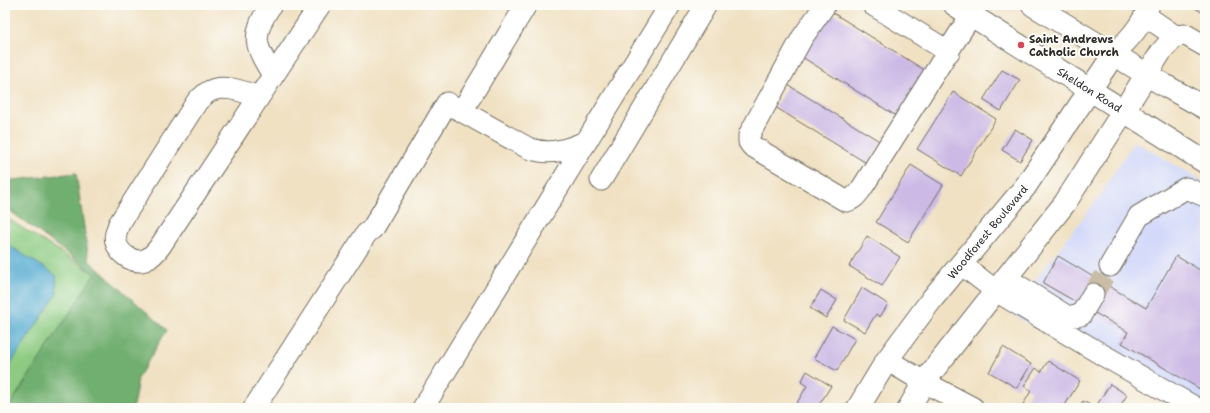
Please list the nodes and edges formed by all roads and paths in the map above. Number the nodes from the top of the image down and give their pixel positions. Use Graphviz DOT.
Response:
graph roads {
  1 [pos="271,5"];
  2 [pos="320,5"];
  3 [pos="526,5"];
  4 [pos="670,5"];
  5 [pos="706,5"];
  6 [pos="825,5"];
  7 [pos="873,5"];
  8 [pos="1033,5"];
  9 [pos="963,10"];
  10 [pos="1148,10"];
  11 [pos="1174,36"];
  12 [pos="1205,46"];
  13 [pos="949,52"];
  14 [pos="1114,54"];
  15 [pos="1147,74"];
  16 [pos="273,75"];
  17 [pos="1090,89"];
  18 [pos="258,97"];
  19 [pos="454,107"];
  20 [pos="1205,108"];
  21 [pos="1122,111"];
  22 [pos="587,141"];
  23 [pos="1205,162"];
  24 [pos="601,180"];
  25 [pos="1205,196"];
  26 [pos="961,264"];
  27 [pos="1110,266"];
  28 [pos="1001,285"];
  29 [pos="1093,294"];
  30 [pos="886,360"];
  31 [pos="924,382"];
  32 [pos="254,408"];
  33 [pos="423,408"];
  34 [pos="858,408"];
  35 [pos="909,408"];
  36 [pos="973,408"];
  37 [pos="1196,408"];
  1 -- 16 [label="street"];
  2 -- 16 [label="street"];
  3 -- 19 [label="street"];
  4 -- 22 [label="street"];
  5 -- 24 [label="street"];
  6 -- 13 [label="street"];
  7 -- 13 [label="street"];
  8 -- 14 [label="main road"];
  9 -- 13 [label="street"];
  9 -- 17 [label="main road, Sheldon Road"];
  10 -- 11 [label="street"];
  10 -- 14 [label="street"];
  11 -- 12 [label="street"];
  11 -- 15 [label="street"];
  14 -- 15 [label="main road"];
  14 -- 17 [label="main road, Woodforest Boulevard"];
  15 -- 20 [label="main road"];
  15 -- 21 [label="main road"];
  16 -- 18 [label="street"];
  17 -- 21 [label="main road, Sheldon Road"];
  17 -- 26 [label="main road, Woodforest Boulevard"];
  18 -- 18 [label="street"];
  19 -- 22 [label="street"];
  19 -- 32 [label="street"];
  21 -- 23 [label="main road, Sheldon Road"];
  21 -- 28 [label="main road"];
  22 -- 33 [label="street"];
  25 -- 27 [label="street"];
  26 -- 28 [label="street"];
  26 -- 30 [label="main road, Woodforest Boulevard"];
  28 -- 29 [label="street"];
  28 -- 31 [label="main road"];
  28 -- 37 [label="street"];
  30 -- 31 [label="street"];
  30 -- 34 [label="main road, Woodforest Boulevard"];
  31 -- 35 [label="main road"];
  31 -- 36 [label="street"];
}
